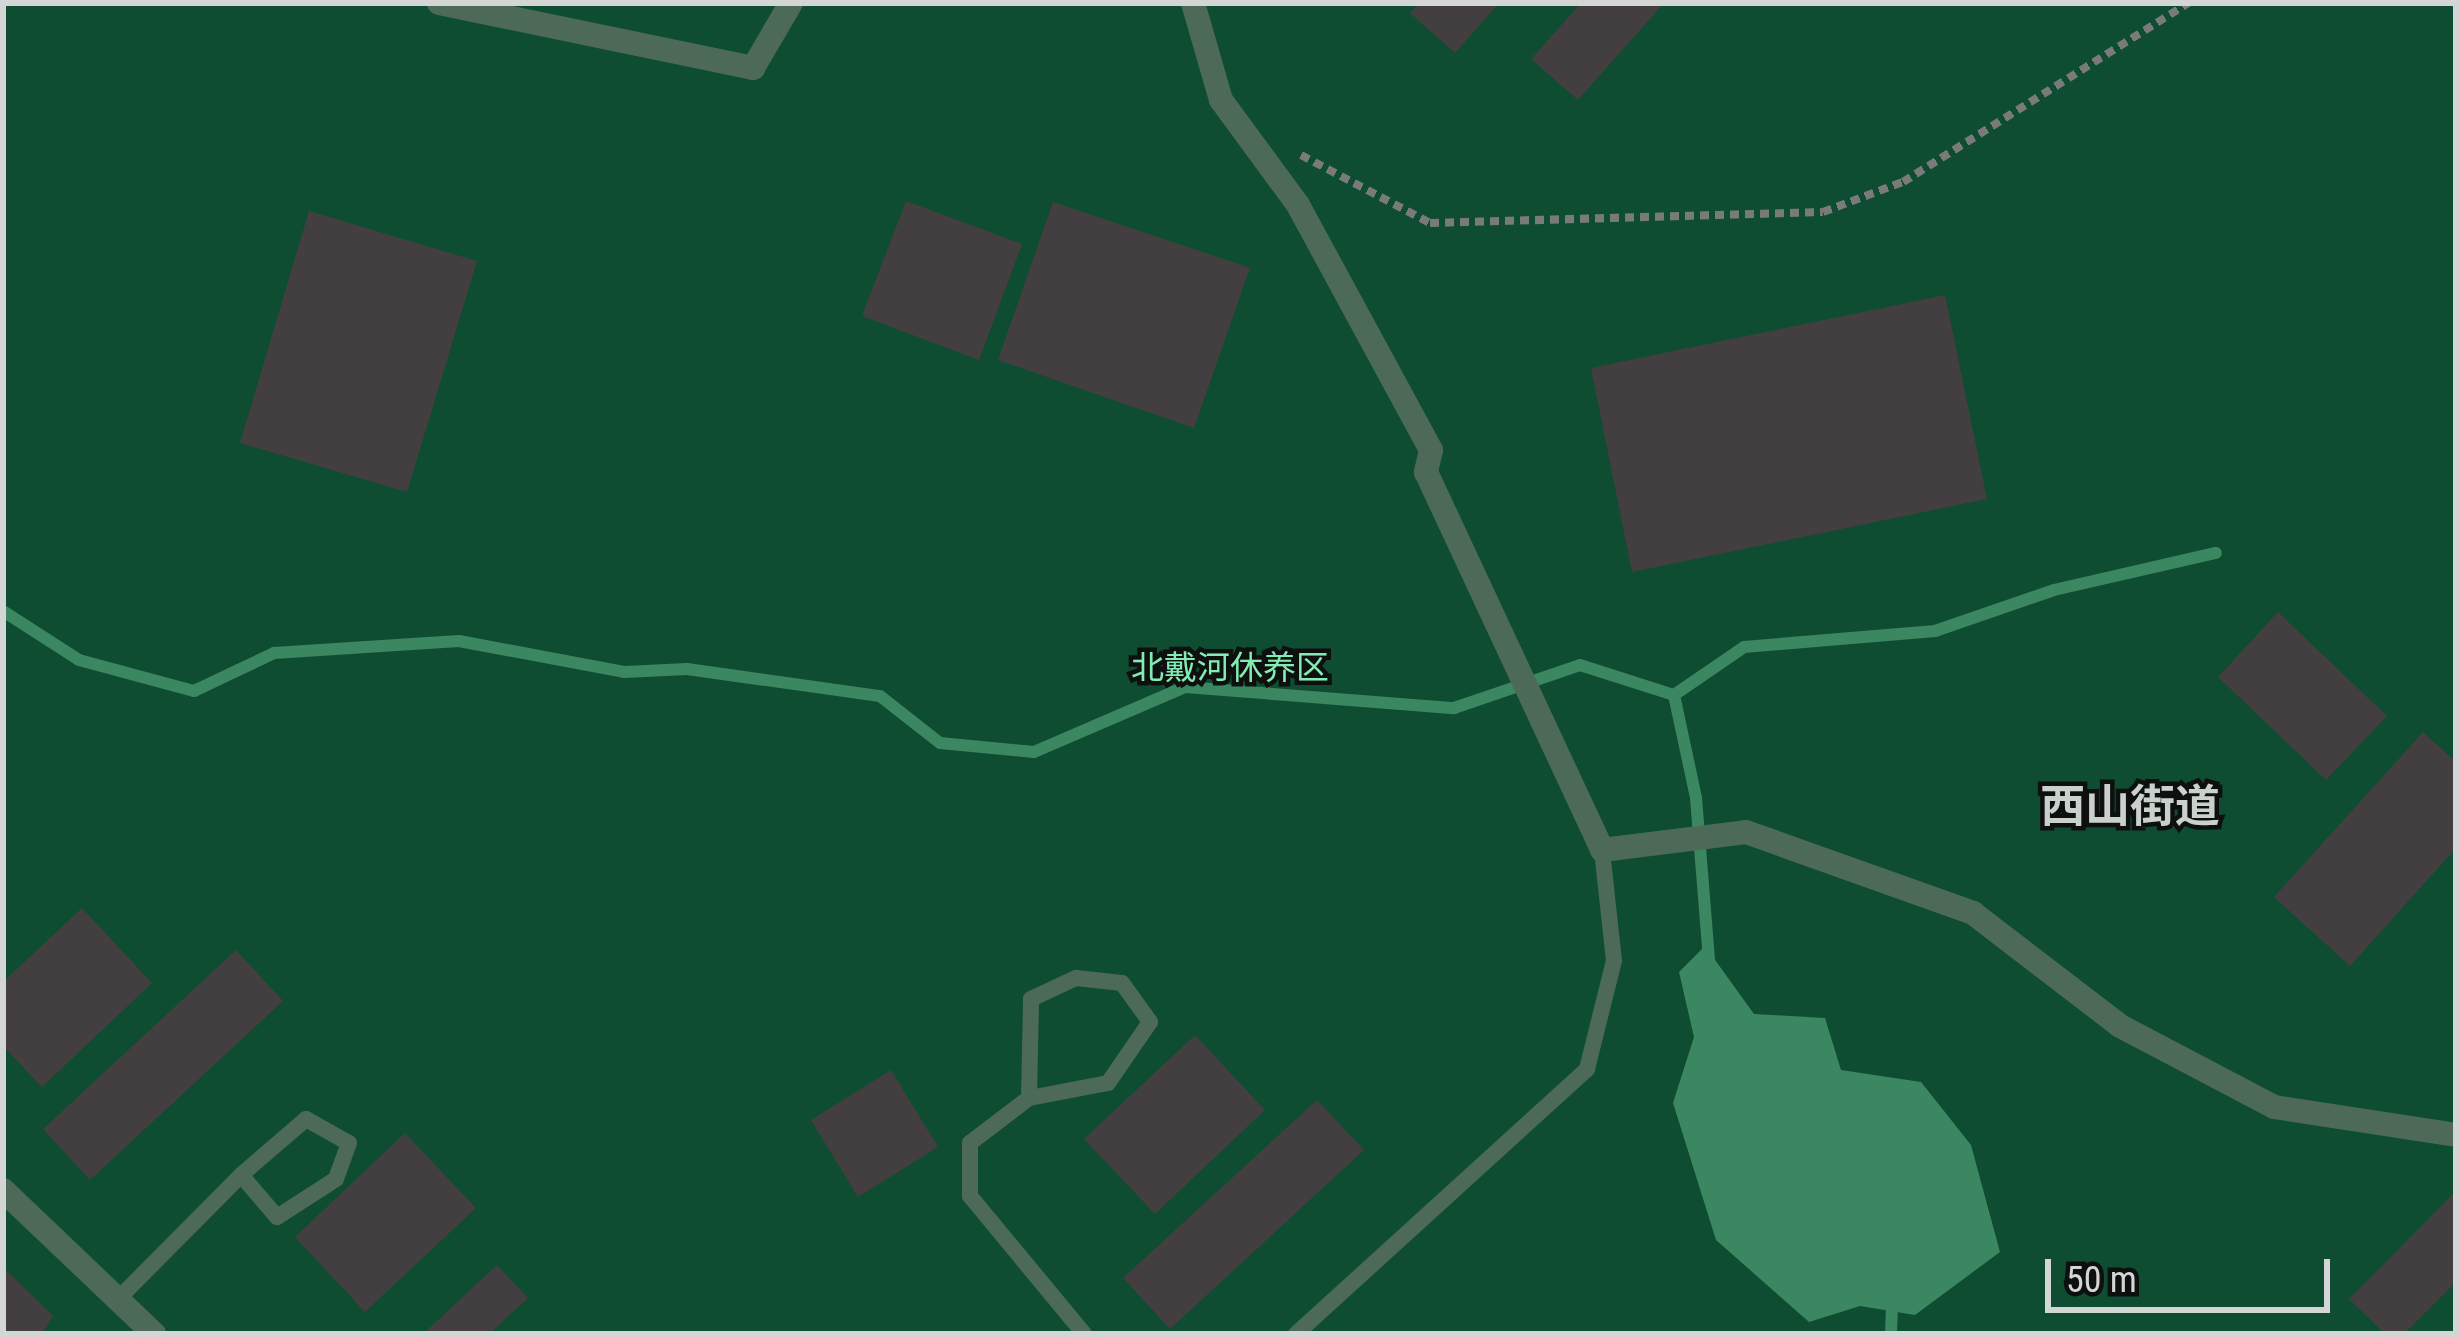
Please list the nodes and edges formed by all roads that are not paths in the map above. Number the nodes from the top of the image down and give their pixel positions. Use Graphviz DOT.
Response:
graph roads {
  1 [pos="440,3"];
  2 [pos="790,3"];
  3 [pos="1192,3"];
  4 [pos="1602,850"];
  5 [pos="1029,1098"];
  6 [pos="2456,1135"];
  7 [pos="241,1175"];
  8 [pos="3,1190"];
  9 [pos="118,1299"];
  10 [pos="154,1334"];
  11 [pos="1084,1334"];
  12 [pos="1296,1334"];
  1 -- 2 [label="street"];
  3 -- 4 [label="street"];
  4 -- 6 [label="street"];
  4 -- 12 [label="lane"];
  5 -- 5 [label="lane"];
  5 -- 11 [label="lane"];
  7 -- 7 [label="lane"];
  7 -- 9 [label="lane"];
  8 -- 9 [label="street"];
  9 -- 10 [label="street"];
}
